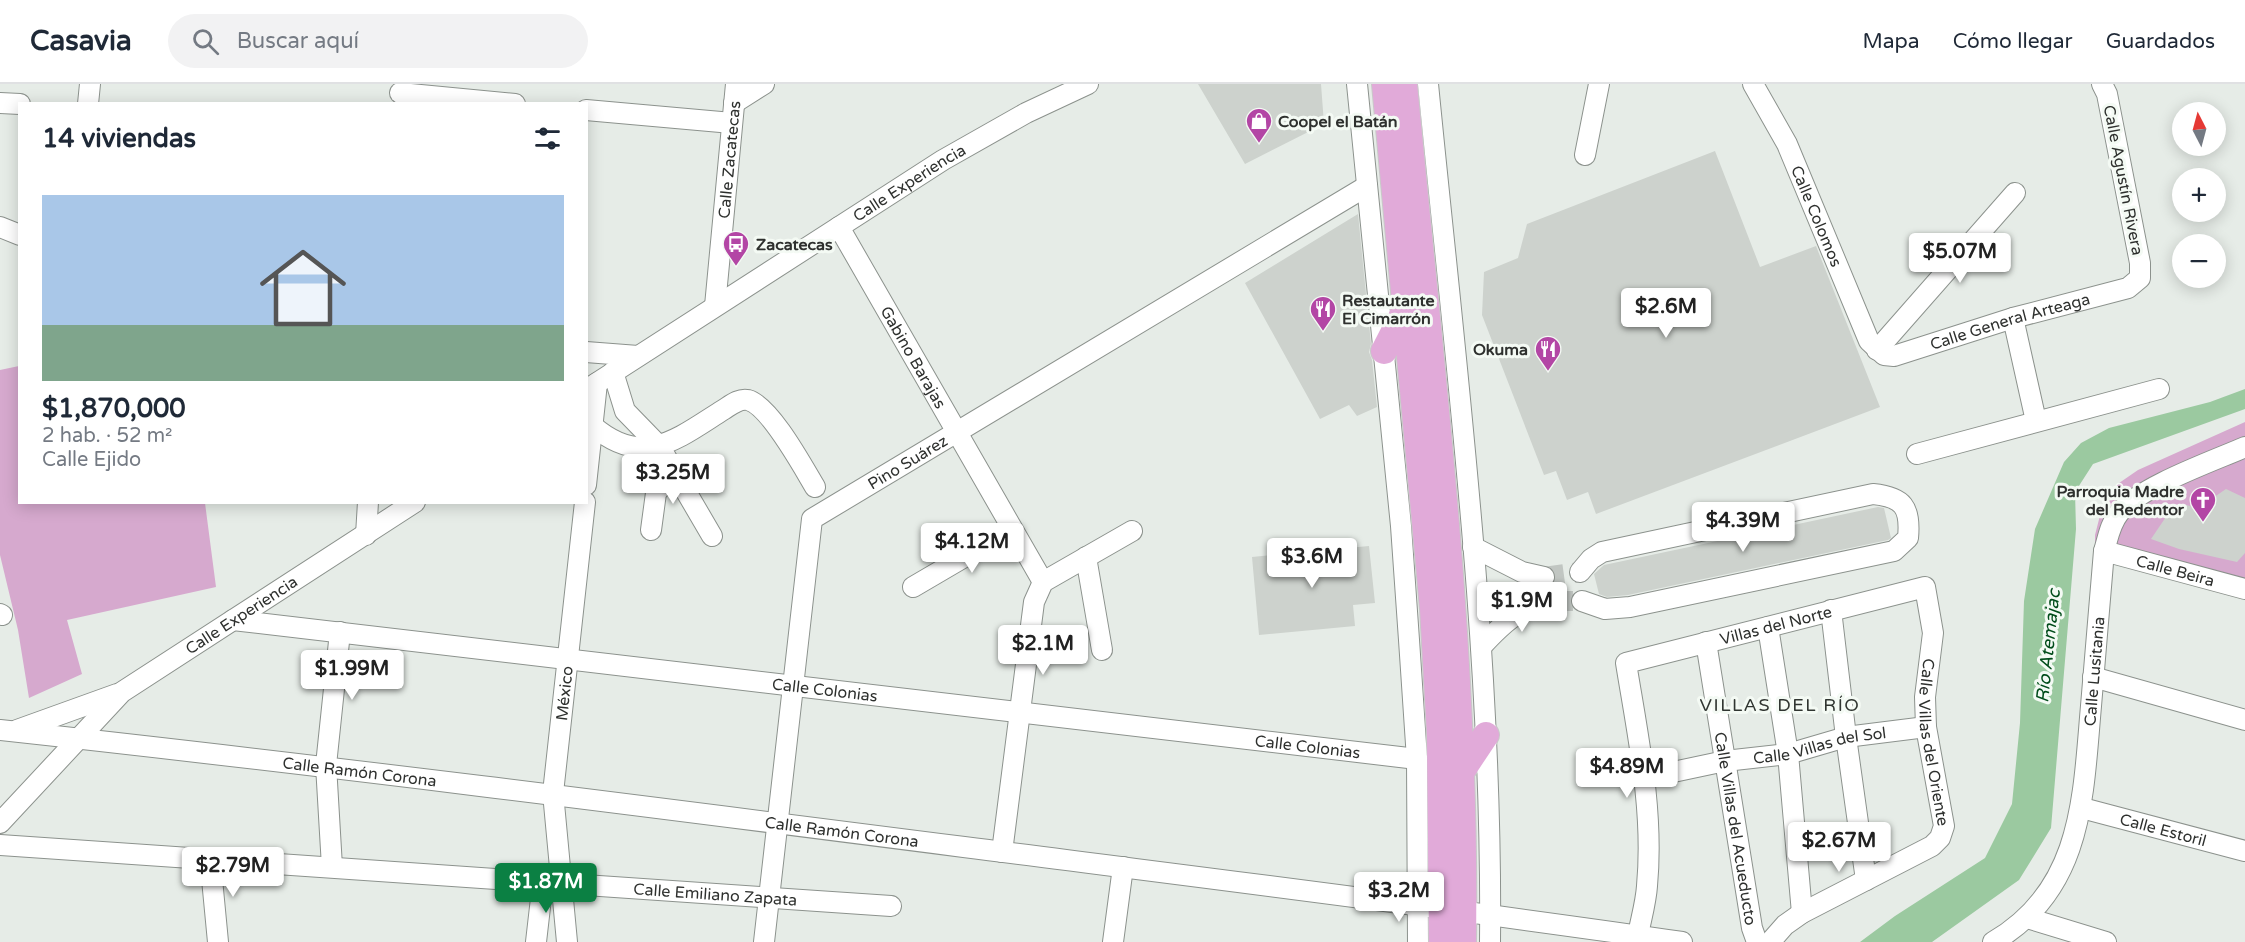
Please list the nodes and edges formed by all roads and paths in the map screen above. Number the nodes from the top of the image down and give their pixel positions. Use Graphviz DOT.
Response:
graph roads {
  1 [pos="90,84"];
  2 [pos="764,84"];
  3 [pos="1088,84"];
  4 [pos="1357,84"];
  5 [pos="1385,84"];
  6 [pos="1404,84"];
  7 [pos="1428,84"];
  8 [pos="1599,84"];
  9 [pos="1753,84"];
  10 [pos="2102,84"];
  11 [pos="400,94"];
  12 [pos="735,94"];
  13 [pos="88,102"];
  14 [pos="492,102"];
  15 [pos="0,103"];
  16 [pos="18,104"];
  17 [pos="588,110"];
  18 [pos="732,123"];
  19 [pos="1585,155"];
  20 [pos="1367,186"];
  21 [pos="2015,193"];
  22 [pos="0,227"];
  23 [pos="838,227"];
  24 [pos="18,234"];
  25 [pos="2140,278"];
  26 [pos="715,306"];
  27 [pos="1406,308"];
  28 [pos="2013,318"];
  29 [pos="1877,350"];
  30 [pos="1384,351"];
  31 [pos="588,352"];
  32 [pos="638,356"];
  33 [pos="599,382"];
  34 [pos="2159,389"];
  35 [pos="2036,421"];
  36 [pos="593,426"];
  37 [pos="957,433"];
  38 [pos="660,447"];
  39 [pos="2245,447"];
  40 [pos="1917,454"];
  41 [pos="588,468"];
  42 [pos="674,471"];
  43 [pos="815,487"];
  44 [pos="368,504"];
  45 [pos="412,504"];
  46 [pos="585,504"];
  47 [pos="1012,529"];
  48 [pos="651,530"];
  49 [pos="1132,531"];
  50 [pos="366,535"];
  51 [pos="712,536"];
  52 [pos="1473,548"];
  53 [pos="2104,551"];
  54 [pos="1086,557"];
  55 [pos="1580,572"];
  56 [pos="1544,577"];
  57 [pos="1043,582"];
  58 [pos="913,587"];
  59 [pos="1924,587"];
  60 [pos="2245,589"];
  61 [pos="1553,601"];
  62 [pos="1582,601"];
  63 [pos="1831,610"];
  64 [pos="233,620"];
  65 [pos="1768,627"];
  66 [pos="340,632"];
  67 [pos="1706,642"];
  68 [pos="1481,647"];
  69 [pos="1102,650"];
  70 [pos="568,659"];
  71 [pos="2093,677"];
  72 [pos="793,685"];
  73 [pos="122,692"];
  74 [pos="1020,712"];
  75 [pos="2245,720"];
  76 [pos="1926,727"];
  77 [pos="7,731"];
  78 [pos="1486,735"];
  79 [pos="1846,737"];
  80 [pos="77,738"];
  81 [pos="1788,754"];
  82 [pos="1417,759"];
  83 [pos="1725,762"];
  84 [pos="326,765"];
  85 [pos="1462,771"];
  86 [pos="1645,778"];
  87 [pos="553,793"];
  88 [pos="2082,808"];
  89 [pos="0,823"];
  90 [pos="777,823"];
  91 [pos="0,845"];
  92 [pos="2245,851"];
  93 [pos="1002,852"];
  94 [pos="210,858"];
  95 [pos="332,867"];
  96 [pos="1123,867"];
  97 [pos="1866,880"];
  98 [pos="553,882"];
  99 [pos="769,897"];
  100 [pos="891,906"];
  101 [pos="1441,908"];
  102 [pos="1802,913"];
  103 [pos="1490,914"];
  104 [pos="2027,918"];
  105 [pos="1638,935"];
  106 [pos="218,942"];
  107 [pos="537,942"];
  108 [pos="567,942"];
  109 [pos="764,942"];
  110 [pos="1113,942"];
  111 [pos="1418,942"];
  112 [pos="1442,942"];
  113 [pos="1463,942"];
  114 [pos="1490,942"];
  115 [pos="1682,942"];
  116 [pos="1757,942"];
  117 [pos="1770,942"];
  118 [pos="1993,942"];
  119 [pos="2106,942"];
  1 -- 13 [label="street"];
  2 -- 12 [label="street"];
  3 -- 23 [label="street, Calle Experiencia"];
  4 -- 20 [label="street"];
  5 -- 27 [label="main road"];
  6 -- 85 [label="main road"];
  7 -- 52 [label="street"];
  8 -- 19 [label="street"];
  9 -- 29 [label="street, Calle Colomos"];
  10 -- 25 [label="street, Calle Agustín Rivera"];
  11 -- 14 [label="street"];
  12 -- 18 [label="street, Calle Zacatecas"];
  15 -- 16 [label="street"];
  17 -- 18 [label="street"];
  18 -- 26 [label="street, Calle Zacatecas"];
  20 -- 30 [label="street"];
  20 -- 37 [label="street, Pino Suárez"];
  21 -- 29 [label="street"];
  22 -- 24 [label="street"];
  23 -- 26 [label="street, Calle Experiencia"];
  23 -- 37 [label="street, Gabino Barajas"];
  25 -- 28 [label="street, Calle General Arteaga"];
  26 -- 32 [label="street, Calle Experiencia"];
  27 -- 30 [label="main road"];
  27 -- 101 [label="main road"];
  28 -- 29 [label="street, Calle General Arteaga"];
  28 -- 35 [label="street"];
  30 -- 82 [label="street"];
  31 -- 32 [label="street"];
  32 -- 33 [label="street, Calle Experiencia"];
  33 -- 36 [label="street"];
  33 -- 38 [label="street"];
  34 -- 35 [label="street"];
  35 -- 40 [label="street"];
  36 -- 38 [label="street"];
  36 -- 41 [label="street"];
  37 -- 47 [label="street, Gabino Barajas"];
  37 -- 72 [label="street, Pino Suárez"];
  38 -- 42 [label="street"];
  38 -- 43 [label="street"];
  39 -- 53 [label="street, Calle Lusitania"];
  42 -- 48 [label="street"];
  42 -- 51 [label="street"];
  44 -- 50 [label="street"];
  45 -- 50 [label="street, Calle Experiencia"];
  46 -- 70 [label="street, México"];
  47 -- 57 [label="street, Gabino Barajas"];
  47 -- 58 [label="street"];
  49 -- 54 [label="street"];
  50 -- 64 [label="street, Calle Experiencia"];
  52 -- 56 [label="street"];
  52 -- 68 [label="street"];
  53 -- 60 [label="street, Calle Beira"];
  53 -- 71 [label="street, Calle Lusitania"];
  54 -- 57 [label="street"];
  54 -- 69 [label="street"];
  55 -- 62 [label="street"];
  57 -- 74 [label="street"];
  59 -- 63 [label="street, Villas del Norte"];
  59 -- 76 [label="street, Calle Villas del Oriente"];
  61 -- 68 [label="street"];
  63 -- 65 [label="street, Villas del Norte"];
  63 -- 79 [label="street"];
  64 -- 66 [label="street, Calle Colonias"];
  64 -- 73 [label="street, Calle Experiencia"];
  65 -- 67 [label="street, Villas del Norte"];
  65 -- 81 [label="street"];
  66 -- 70 [label="street, Calle Colonias"];
  66 -- 84 [label="street"];
  67 -- 83 [label="street, Calle Villas del Acueducto"];
  67 -- 86 [label="street, Villas del Norte"];
  68 -- 78 [label="street"];
  70 -- 72 [label="street, Calle Colonias"];
  70 -- 87 [label="street, México"];
  71 -- 75 [label="street"];
  71 -- 88 [label="street, Calle Lusitania"];
  72 -- 74 [label="street, Calle Colonias"];
  72 -- 90 [label="street, Pino Suárez"];
  73 -- 77 [label="street"];
  73 -- 80 [label="street, Calle Experiencia"];
  74 -- 82 [label="street, Calle Colonias"];
  74 -- 93 [label="street"];
  76 -- 79 [label="street, Calle Villas del Sol"];
  76 -- 97 [label="street, Calle Villas del Oriente"];
  77 -- 80 [label="street, Calle Ramón Corona"];
  78 -- 85 [label="main road"];
  78 -- 103 [label="street"];
  79 -- 81 [label="street, Calle Villas del Sol"];
  79 -- 97 [label="street"];
  80 -- 84 [label="street, Calle Ramón Corona"];
  80 -- 89 [label="street, Calle Experiencia"];
  81 -- 83 [label="street, Calle Villas del Sol"];
  81 -- 102 [label="street"];
  82 -- 101 [label="street"];
  83 -- 86 [label="street, Calle Villas del Sol"];
  83 -- 116 [label="street, Calle Villas del Acueducto"];
  84 -- 87 [label="street, Calle Ramón Corona"];
  84 -- 95 [label="street"];
  85 -- 101 [label="main road"];
  86 -- 105 [label="street"];
  87 -- 90 [label="street, Calle Ramón Corona"];
  87 -- 98 [label="street, México"];
  88 -- 92 [label="street, Calle Estoril"];
  88 -- 104 [label="street, Calle Lusitania"];
  90 -- 93 [label="street, Calle Ramón Corona"];
  90 -- 99 [label="street, Pino Suárez"];
  91 -- 94 [label="street, Calle Emiliano Zapata"];
  93 -- 96 [label="street, Calle Ramón Corona"];
  94 -- 95 [label="street, Calle Emiliano Zapata"];
  94 -- 106 [label="street"];
  95 -- 98 [label="street, Calle Emiliano Zapata"];
  96 -- 101 [label="street, Calle Ramón Corona"];
  96 -- 110 [label="street"];
  97 -- 102 [label="street, Calle Villas del Oriente"];
  98 -- 99 [label="street, Calle Emiliano Zapata"];
  98 -- 107 [label="street"];
  98 -- 108 [label="street"];
  99 -- 100 [label="street, Calle Emiliano Zapata"];
  99 -- 109 [label="street, Pino Suárez"];
  101 -- 103 [label="street, Calle Ramón Corona"];
  101 -- 111 [label="street"];
  101 -- 112 [label="main road"];
  101 -- 113 [label="main road"];
  102 -- 117 [label="street, Calle Villas del Oriente"];
  103 -- 105 [label="street, Calle Ramón Corona"];
  103 -- 114 [label="street"];
  104 -- 118 [label="street, Calle Lusitania"];
  104 -- 119 [label="street"];
  105 -- 115 [label="street, Calle Ramón Corona"];
}
